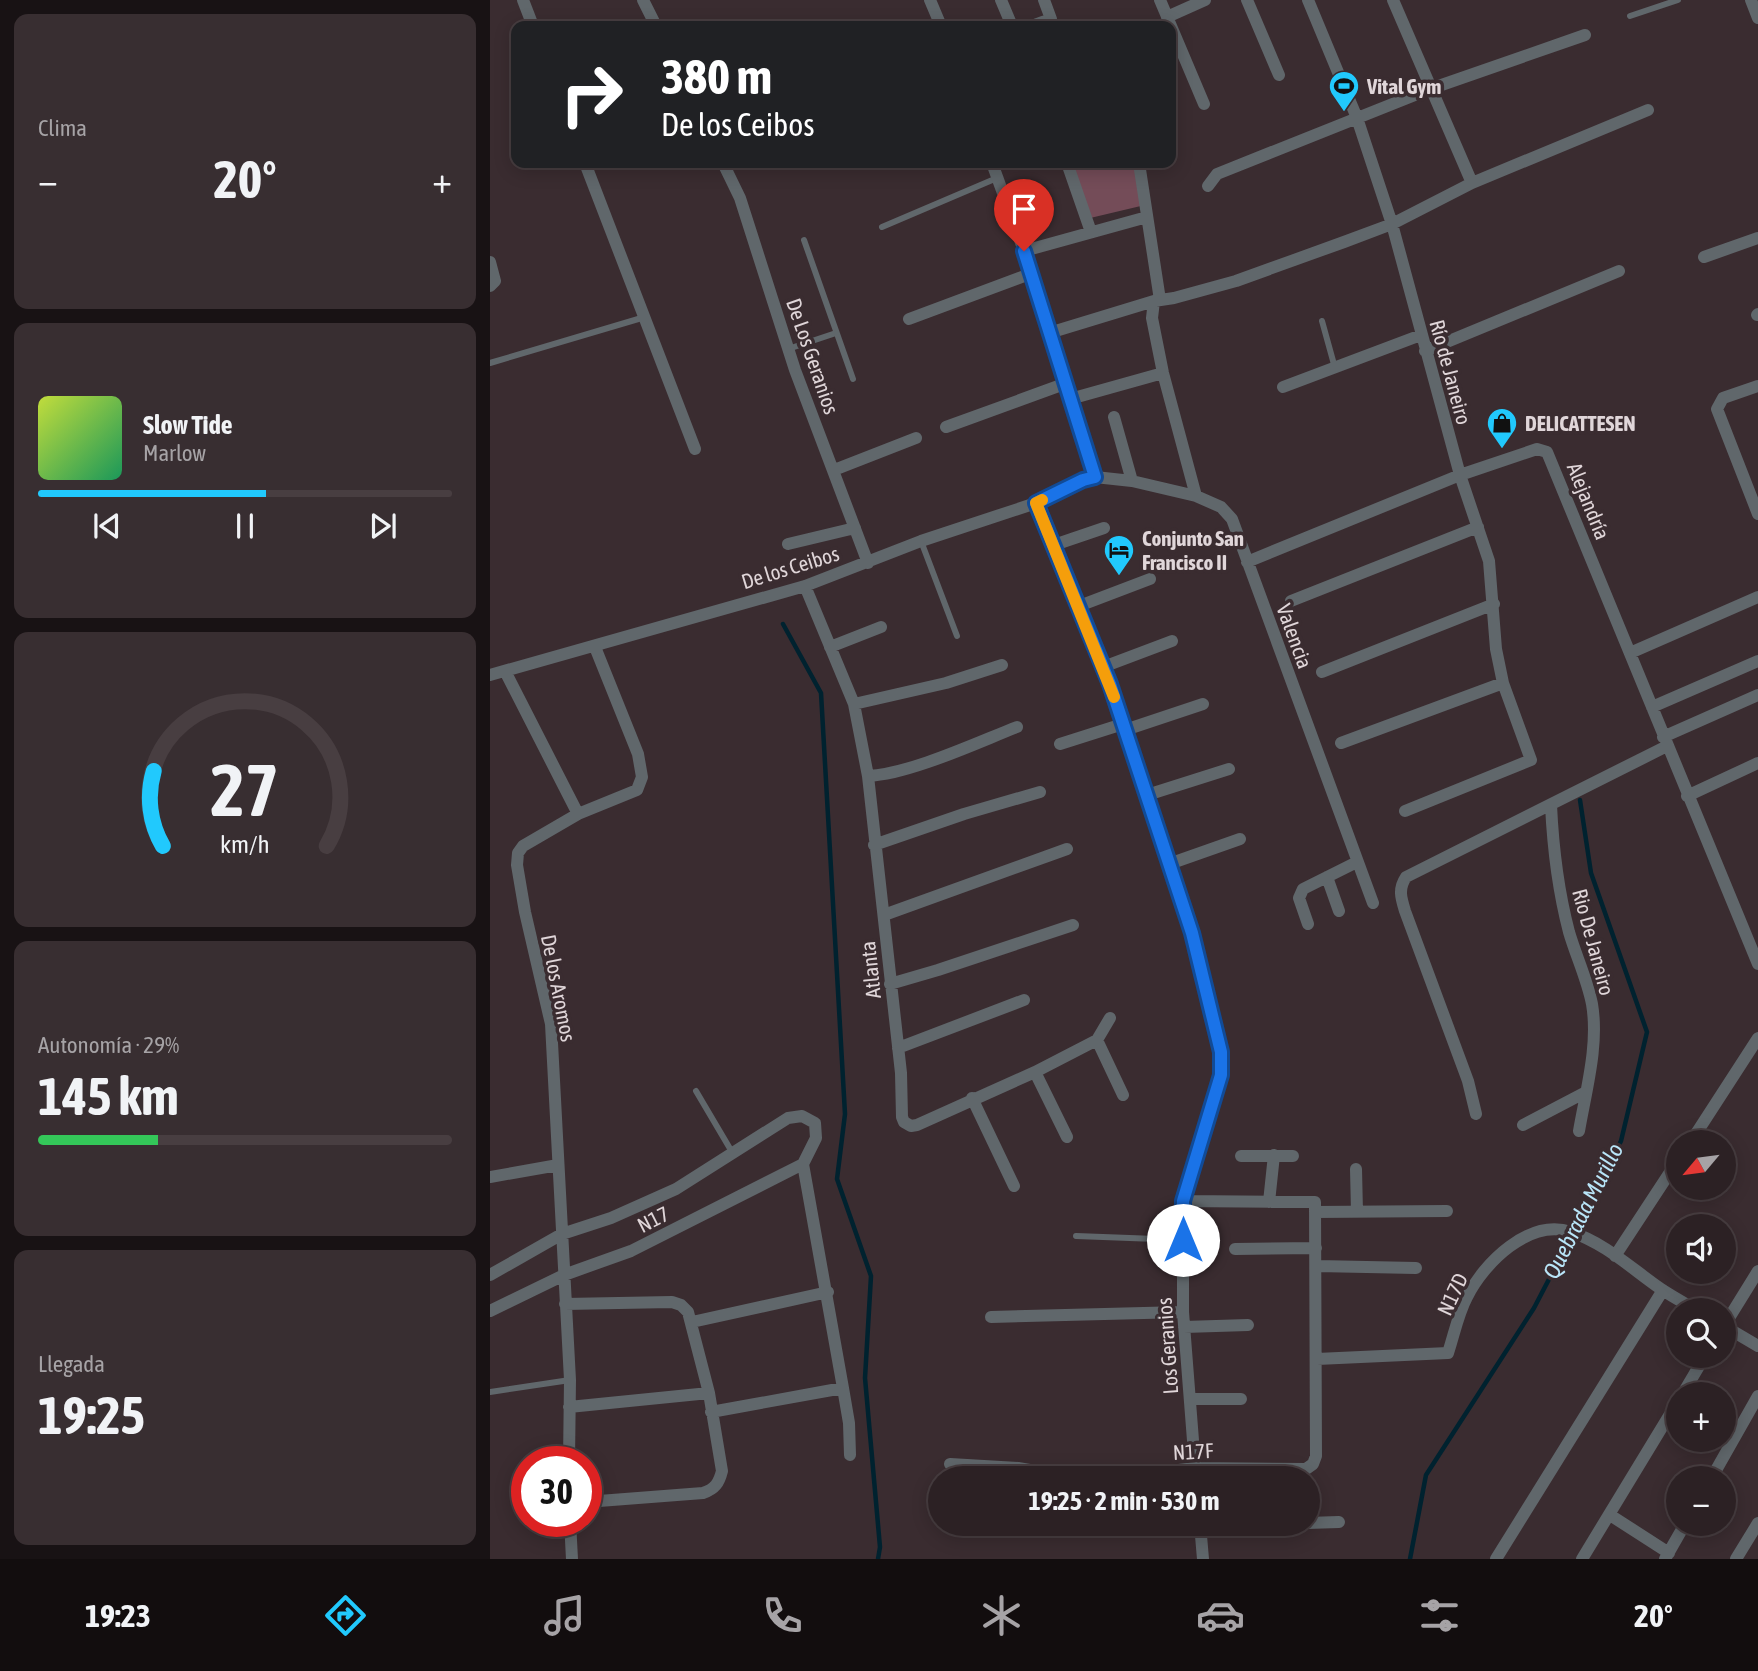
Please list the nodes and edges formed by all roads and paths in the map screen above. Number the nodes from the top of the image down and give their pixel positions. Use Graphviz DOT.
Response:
graph roads {
  1 [pos="523,0"];
  2 [pos="643,0"];
  3 [pos="930,0"];
  4 [pos="1000,0"];
  5 [pos="1044,0"];
  6 [pos="1160,0"];
  7 [pos="1205,0"];
  8 [pos="1247,0"];
  9 [pos="1308,0"];
  10 [pos="1393,0"];
  11 [pos="1678,0"];
  12 [pos="1751,0"];
  13 [pos="1630,16"];
  14 [pos="1167,17"];
  15 [pos="1758,18"];
  16 [pos="531,21"];
  17 [pos="654,21"];
  18 [pos="939,21"];
  19 [pos="1010,21"];
  20 [pos="1046,21"];
  21 [pos="1169,21"];
  22 [pos="1585,35"];
  23 [pos="1176,38"];
  24 [pos="1279,75"];
  25 [pos="1430,89"];
  26 [pos="1204,104"];
  27 [pos="1648,110"];
  28 [pos="1357,118"];
  29 [pos="587,168"];
  30 [pos="725,168"];
  31 [pos="994,168"];
  32 [pos="1069,168"];
  33 [pos="1140,168"];
  34 [pos="997,178"];
  35 [pos="1472,183"];
  36 [pos="1208,186"];
  37 [pos="1146,217"];
  38 [pos="1392,224"];
  39 [pos="882,227"];
  40 [pos="1091,232"];
  41 [pos="1758,238"];
  42 [pos="804,240"];
  43 [pos="1024,251"];
  44 [pos="1704,257"];
  45 [pos="490,262"];
  46 [pos="1619,271"];
  47 [pos="1030,274"];
  48 [pos="490,286"];
  49 [pos="1157,300"];
  50 [pos="645,317"];
  51 [pos="909,319"];
  52 [pos="1322,321"];
  53 [pos="1049,333"];
  54 [pos="836,334"];
  55 [pos="1421,335"];
  56 [pos="788,349"];
  57 [pos="1425,351"];
  58 [pos="490,363"];
  59 [pos="1335,368"];
  60 [pos="1163,373"];
  61 [pos="853,379"];
  62 [pos="1064,384"];
  63 [pos="1758,386"];
  64 [pos="1283,387"];
  65 [pos="1070,399"];
  66 [pos="1114,417"];
  67 [pos="946,427"];
  68 [pos="916,438"];
  69 [pos="695,449"];
  70 [pos="834,470"];
  71 [pos="1460,475"];
  72 [pos="1095,477"];
  73 [pos="1132,481"];
  74 [pos="1196,496"];
  75 [pos="1036,503"];
  76 [pos="1758,514"];
  77 [pos="1478,527"];
  78 [pos="855,528"];
  79 [pos="1104,528"];
  80 [pos="921,541"];
  81 [pos="788,544"];
  82 [pos="1054,545"];
  83 [pos="1247,562"];
  84 [pos="868,563"];
  85 [pos="1150,579"];
  86 [pos="805,586"];
  87 [pos="1758,597"];
  88 [pos="1292,601"];
  89 [pos="1494,604"];
  90 [pos="1079,606"];
  91 [pos="881,627"];
  92 [pos="957,636"];
  93 [pos="1172,641"];
  94 [pos="595,647"];
  95 [pos="830,647"];
  96 [pos="1630,653"];
  97 [pos="1758,661"];
  98 [pos="1002,664"];
  99 [pos="1103,667"];
  100 [pos="505,671"];
  101 [pos="1322,672"];
  102 [pos="490,675"];
  103 [pos="1503,683"];
  104 [pos="1758,695"];
  105 [pos="854,704"];
  106 [pos="1203,704"];
  107 [pos="1652,707"];
  108 [pos="1017,727"];
  109 [pos="1124,727"];
  110 [pos="1665,742"];
  111 [pos="1341,743"];
  112 [pos="1060,744"];
  113 [pos="1758,763"];
  114 [pos="1229,769"];
  115 [pos="868,776"];
  116 [pos="1040,792"];
  117 [pos="1147,796"];
  118 [pos="1688,796"];
  119 [pos="1551,805"];
  120 [pos="1405,811"];
  121 [pos="578,814"];
  122 [pos="1240,839"];
  123 [pos="874,845"];
  124 [pos="1067,849"];
  125 [pos="1357,862"];
  126 [pos="1169,864"];
  127 [pos="1327,877"];
  128 [pos="1373,903"];
  129 [pos="1339,911"];
  130 [pos="884,915"];
  131 [pos="1308,924"];
  132 [pos="1073,925"];
  133 [pos="1758,964"];
  134 [pos="890,984"];
  135 [pos="1024,1000"];
  136 [pos="1110,1018"];
  137 [pos="1758,1038"];
  138 [pos="1097,1040"];
  139 [pos="898,1048"];
  140 [pos="1035,1072"];
  141 [pos="696,1091"];
  142 [pos="1586,1092"];
  143 [pos="1123,1095"];
  144 [pos="972,1098"];
  145 [pos="1476,1114"];
  146 [pos="1523,1125"];
  147 [pos="1698,1130"];
  148 [pos="1579,1131"];
  149 [pos="1067,1137"];
  150 [pos="732,1152"];
  151 [pos="1274,1155"];
  152 [pos="1241,1156"];
  153 [pos="1293,1156"];
  154 [pos="803,1164"];
  155 [pos="558,1165"];
  156 [pos="1356,1169"];
  157 [pos="490,1177"];
  158 [pos="1666,1178"];
  159 [pos="1014,1186"];
  160 [pos="1183,1201"];
  161 [pos="1269,1202"];
  162 [pos="1315,1207"];
  163 [pos="1447,1211"];
  164 [pos="1357,1212"];
  165 [pos="562,1234"];
  166 [pos="1076,1236"];
  167 [pos="1183,1240"];
  168 [pos="1316,1248"];
  169 [pos="1236,1249"];
  170 [pos="1615,1255"];
  171 [pos="1317,1266"];
  172 [pos="1416,1268"];
  173 [pos="1758,1271"];
  174 [pos="490,1275"];
  175 [pos="564,1275"];
  176 [pos="1663,1290"];
  177 [pos="828,1292"];
  178 [pos="1676,1298"];
  179 [pos="565,1304"];
  180 [pos="1736,1307"];
  181 [pos="490,1311"];
  182 [pos="1183,1311"];
  183 [pos="991,1317"];
  184 [pos="692,1322"];
  185 [pos="1248,1325"];
  186 [pos="1184,1327"];
  187 [pos="1736,1333"];
  188 [pos="1758,1346"];
  189 [pos="1317,1359"];
  190 [pos="570,1380"];
  191 [pos="843,1388"];
  192 [pos="490,1392"];
  193 [pos="709,1393"];
  194 [pos="1758,1396"];
  195 [pos="1190,1399"];
  196 [pos="1241,1399"];
  197 [pos="569,1407"];
  198 [pos="711,1412"];
  199 [pos="1666,1421"];
  200 [pos="569,1446"];
  201 [pos="850,1455"];
  202 [pos="950,1464"];
  203 [pos="984,1466"];
  204 [pos="1194,1466"];
  205 [pos="1310,1466"];
  206 [pos="1718,1466"];
  207 [pos="602,1501"];
  208 [pos="1610,1516"];
  209 [pos="1339,1522"];
  210 [pos="1320,1523"];
  211 [pos="1758,1523"];
  212 [pos="1201,1536"];
  213 [pos="1678,1536"];
  214 [pos="571,1537"];
  215 [pos="1667,1556"];
  216 [pos="572,1559"];
  217 [pos="1203,1559"];
  218 [pos="1496,1559"];
  219 [pos="1582,1559"];
  220 [pos="1735,1559"];
  1 -- 16 [label="street"];
  2 -- 17 [label="street"];
  3 -- 18 [label="street"];
  4 -- 19 [label="street"];
  5 -- 20 [label="street"];
  6 -- 14 [label="street"];
  7 -- 14 [label="street"];
  8 -- 24 [label="street"];
  9 -- 28 [label="street, Río de Janeiro"];
  10 -- 25 [label="street"];
  11 -- 13 [label="lane"];
  12 -- 15 [label="street"];
  14 -- 21 [label="street"];
  22 -- 25 [label="street"];
  23 -- 26 [label="street"];
  25 -- 28 [label="street"];
  25 -- 35 [label="street"];
  27 -- 35 [label="street"];
  28 -- 36 [label="street"];
  28 -- 38 [label="street, Río de Janeiro"];
  29 -- 50 [label="street"];
  30 -- 56 [label="street, De Los Geranios"];
  31 -- 34 [label="street"];
  32 -- 40 [label="street"];
  33 -- 37 [label="street"];
  34 -- 39 [label="lane"];
  34 -- 43 [label="street"];
  35 -- 38 [label="street"];
  37 -- 40 [label="street"];
  37 -- 49 [label="street"];
  38 -- 49 [label="street"];
  38 -- 55 [label="street, Río de Janeiro"];
  40 -- 43 [label="street"];
  41 -- 44 [label="street"];
  42 -- 54 [label="lane"];
  43 -- 47 [label="street"];
  45 -- 48 [label="street"];
  46 -- 57 [label="street"];
  47 -- 51 [label="street"];
  47 -- 53 [label="street"];
  49 -- 53 [label="street"];
  49 -- 60 [label="street"];
  50 -- 58 [label="lane"];
  50 -- 69 [label="street"];
  52 -- 59 [label="lane"];
  53 -- 62 [label="street"];
  54 -- 56 [label="lane"];
  54 -- 61 [label="lane"];
  55 -- 57 [label="street, Río de Janeiro"];
  55 -- 59 [label="street"];
  56 -- 70 [label="street, De Los Geranios"];
  57 -- 71 [label="street, Río de Janeiro"];
  59 -- 64 [label="street"];
  60 -- 65 [label="street"];
  60 -- 74 [label="street"];
  62 -- 65 [label="street"];
  62 -- 67 [label="street"];
  63 -- 76 [label="street"];
  65 -- 72 [label="street"];
  66 -- 73 [label="street"];
  68 -- 70 [label="street"];
  70 -- 78 [label="street, De Los Geranios"];
  71 -- 77 [label="street, Río de Janeiro"];
  71 -- 83 [label="street, Alejandría"];
  71 -- 96 [label="street, Alejandría"];
  72 -- 73 [label="street, Valencia"];
  72 -- 75 [label="street, De los Ceibos"];
  73 -- 74 [label="street, Valencia"];
  74 -- 83 [label="street, Valencia"];
  75 -- 80 [label="street, De los Ceibos"];
  75 -- 82 [label="street, Los Geranios"];
  77 -- 88 [label="street"];
  77 -- 89 [label="street, Río de Janeiro"];
  78 -- 81 [label="street"];
  78 -- 84 [label="street, De Los Geranios"];
  79 -- 82 [label="street"];
  80 -- 84 [label="street, De los Ceibos"];
  80 -- 92 [label="lane"];
  82 -- 90 [label="street, Los Geranios"];
  83 -- 125 [label="street, Valencia"];
  84 -- 86 [label="street, De los Ceibos"];
  85 -- 90 [label="street"];
  86 -- 94 [label="street, De los Ceibos"];
  86 -- 95 [label="street, Atlanta"];
  87 -- 96 [label="street"];
  89 -- 101 [label="street"];
  89 -- 103 [label="street, Río de Janeiro"];
  90 -- 99 [label="street, Los Geranios"];
  91 -- 95 [label="street"];
  93 -- 99 [label="street"];
  94 -- 100 [label="street, De los Ceibos"];
  94 -- 121 [label="street, De los Aromos"];
  95 -- 105 [label="street, Atlanta"];
  96 -- 107 [label="street, Alejandría"];
  97 -- 107 [label="street"];
  98 -- 105 [label="street"];
  99 -- 109 [label="street, Los Geranios"];
  100 -- 102 [label="street, De los Ceibos"];
  100 -- 121 [label="street"];
  103 -- 111 [label="street"];
  103 -- 120 [label="street, Río de Janeiro"];
  104 -- 110 [label="street"];
  105 -- 115 [label="street, Atlanta"];
  106 -- 109 [label="street"];
  107 -- 110 [label="street"];
  108 -- 115 [label="street"];
  109 -- 112 [label="street"];
  109 -- 117 [label="street, Los Geranios"];
  110 -- 118 [label="street"];
  110 -- 119 [label="street"];
  113 -- 118 [label="street"];
  114 -- 117 [label="street"];
  115 -- 123 [label="street, Atlanta"];
  116 -- 123 [label="street"];
  117 -- 126 [label="street, Los Geranios"];
  118 -- 133 [label="street"];
  119 -- 142 [label="street, Rio De Janeiro"];
  119 -- 145 [label="street"];
  121 -- 155 [label="street, De los Aromos"];
  122 -- 126 [label="street"];
  123 -- 130 [label="street, Atlanta"];
  124 -- 130 [label="street"];
  125 -- 127 [label="street"];
  125 -- 128 [label="street, Valencia"];
  126 -- 160 [label="street, Los Geranios"];
  127 -- 129 [label="street"];
  127 -- 131 [label="street"];
  130 -- 134 [label="street, Atlanta"];
  132 -- 134 [label="street"];
  134 -- 139 [label="street, Atlanta"];
  135 -- 139 [label="street"];
  136 -- 138 [label="street"];
  137 -- 147 [label="street"];
  138 -- 140 [label="street, Atlanta"];
  138 -- 143 [label="street"];
  139 -- 144 [label="street, Atlanta"];
  140 -- 144 [label="street, Atlanta"];
  140 -- 149 [label="street"];
  141 -- 150 [label="lane"];
  142 -- 146 [label="street"];
  142 -- 148 [label="street, Rio De Janeiro"];
  144 -- 159 [label="street"];
  150 -- 154 [label="street"];
  150 -- 165 [label="street"];
  151 -- 152 [label="street"];
  151 -- 153 [label="street"];
  151 -- 161 [label="street"];
  154 -- 175 [label="street, N17"];
  154 -- 177 [label="street"];
  155 -- 157 [label="street"];
  155 -- 165 [label="street, De los Aromos"];
  156 -- 164 [label="street"];
  158 -- 170 [label="street"];
  160 -- 161 [label="street"];
  160 -- 167 [label="street, Los Geranios"];
  161 -- 162 [label="street"];
  162 -- 164 [label="street"];
  162 -- 168 [label="street"];
  163 -- 164 [label="street"];
  165 -- 174 [label="street"];
  165 -- 175 [label="street, De los Aromos"];
  166 -- 167 [label="lane"];
  167 -- 182 [label="street, Los Geranios"];
  168 -- 169 [label="street"];
  168 -- 171 [label="street"];
  170 -- 176 [label="street"];
  170 -- 189 [label="street, N17D"];
  171 -- 172 [label="street"];
  171 -- 189 [label="street"];
  173 -- 180 [label="street"];
  175 -- 179 [label="street, De los Aromos"];
  175 -- 181 [label="street, N17"];
  176 -- 178 [label="street"];
  176 -- 218 [label="street"];
  177 -- 184 [label="street"];
  177 -- 191 [label="street"];
  179 -- 184 [label="street"];
  179 -- 190 [label="street, De los Aromos"];
  182 -- 183 [label="street"];
  182 -- 186 [label="street, Los Geranios"];
  184 -- 193 [label="street"];
  185 -- 186 [label="street"];
  186 -- 195 [label="street, Los Geranios"];
  187 -- 188 [label="street"];
  189 -- 205 [label="street, N17F"];
  190 -- 192 [label="lane"];
  190 -- 197 [label="street, De los Aromos"];
  191 -- 198 [label="street"];
  191 -- 201 [label="street"];
  193 -- 197 [label="street"];
  193 -- 198 [label="street"];
  194 -- 206 [label="street"];
  195 -- 196 [label="street"];
  195 -- 204 [label="street, Los Geranios"];
  197 -- 200 [label="street, De los Aromos"];
  198 -- 207 [label="street"];
  199 -- 208 [label="street"];
  202 -- 203 [label="street, N17F"];
  208 -- 215 [label="street"];
  208 -- 219 [label="street"];
  209 -- 210 [label="street"];
  211 -- 220 [label="street"];
  212 -- 217 [label="street"];
  213 -- 215 [label="street"];
  214 -- 216 [label="street"];
}
